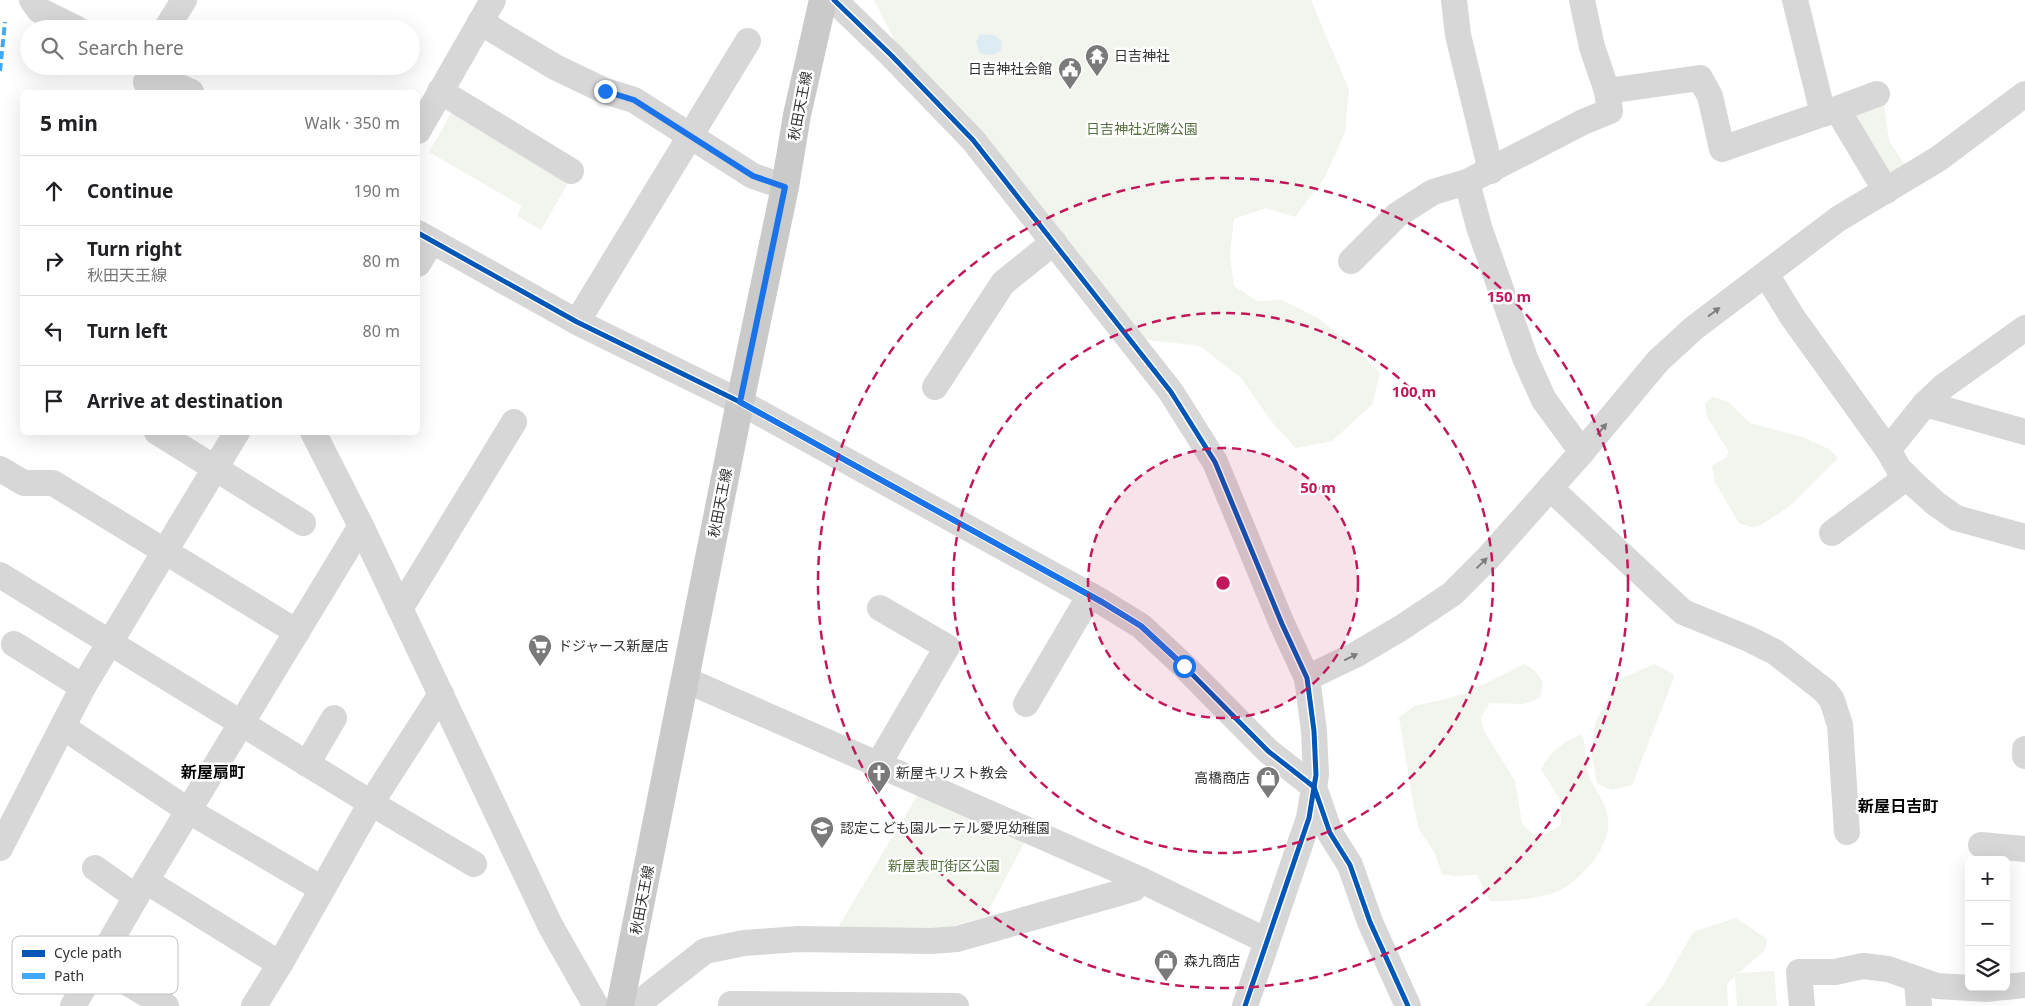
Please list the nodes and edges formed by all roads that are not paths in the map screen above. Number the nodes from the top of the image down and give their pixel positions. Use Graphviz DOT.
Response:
graph roads {
  1 [pos="32,0"];
  2 [pos="184,0"];
  3 [pos="493,0"];
  4 [pos="823,0"];
  5 [pos="834,0"];
  6 [pos="1454,0"];
  7 [pos="1582,0"];
  8 [pos="1795,0"];
  9 [pos="59,20"];
  10 [pos="172,20"];
  11 [pos="480,22"];
  12 [pos="748,41"];
  13 [pos="142,76"];
  14 [pos="186,90"];
  15 [pos="440,91"];
  16 [pos="1607,91"];
  17 [pos="1877,94"];
  18 [pos="2025,94"];
  19 [pos="1830,112"];
  20 [pos="420,127"];
  21 [pos="689,136"];
  22 [pos="571,171"];
  23 [pos="1491,171"];
  24 [pos="1467,182"];
  25 [pos="785,187"];
  26 [pos="1886,191"];
  27 [pos="424,237"];
  28 [pos="1054,242"];
  29 [pos="420,255"];
  30 [pos="1351,261"];
  31 [pos="1766,274"];
  32 [pos="577,322"];
  33 [pos="2025,328"];
  34 [pos="935,387"];
  35 [pos="740,402"];
  36 [pos="1925,404"];
  37 [pos="514,422"];
  38 [pos="2025,432"];
  39 [pos="162,435"];
  40 [pos="235,435"];
  41 [pos="316,435"];
  42 [pos="1888,450"];
  43 [pos="1582,452"];
  44 [pos="0,469"];
  45 [pos="215,470"];
  46 [pos="1907,477"];
  47 [pos="1550,488"];
  48 [pos="303,523"];
  49 [pos="361,526"];
  50 [pos="1832,533"];
  51 [pos="2025,537"];
  52 [pos="165,550"];
  53 [pos="0,575"];
  54 [pos="1090,595"];
  55 [pos="400,608"];
  56 [pos="880,608"];
  57 [pos="297,632"];
  58 [pos="111,642"];
  59 [pos="14,644"];
  60 [pos="1307,678"];
  61 [pos="686,680"];
  62 [pos="83,687"];
  63 [pos="441,694"];
  64 [pos="1026,704"];
  65 [pos="334,718"];
  66 [pos="241,723"];
  67 [pos="63,727"];
  68 [pos="2025,749"];
  69 [pos="2025,756"];
  70 [pos="879,763"];
  71 [pos="307,764"];
  72 [pos="1314,788"];
  73 [pos="371,803"];
  74 [pos="189,811"];
  75 [pos="1847,832"];
  76 [pos="1981,845"];
  77 [pos="0,848"];
  78 [pos="2025,849"];
  79 [pos="474,864"];
  80 [pos="95,868"];
  81 [pos="1141,880"];
  82 [pos="141,889"];
  83 [pos="322,889"];
  84 [pos="114,936"];
  85 [pos="1267,941"];
  86 [pos="280,964"];
  87 [pos="2025,985"];
  88 [pos="2010,986"];
  89 [pos="1965,988"];
  90 [pos="1918,993"];
  91 [pos="80,994"];
  92 [pos="146,994"];
  93 [pos="731,1004"];
  94 [pos="73,1006"];
  95 [pos="166,1006"];
  96 [pos="254,1006"];
  97 [pos="596,1006"];
  98 [pos="620,1006"];
  99 [pos="640,1006"];
  100 [pos="956,1006"];
  101 [pos="1244,1006"];
  102 [pos="1408,1006"];
  103 [pos="1802,1006"];
  1 -- 9 [label="street"];
  2 -- 10 [label="street"];
  3 -- 11 [label="street"];
  4 -- 25 [label="main road, 秋田天王線"];
  5 -- 28 [label="street"];
  6 -- 23 [label="street"];
  7 -- 16 [label="street"];
  8 -- 19 [label="street"];
  11 -- 15 [label="street"];
  11 -- 21 [label="street"];
  12 -- 21 [label="street"];
  13 -- 14 [label="street"];
  15 -- 20 [label="street"];
  15 -- 22 [label="street"];
  16 -- 19 [label="street"];
  16 -- 23 [label="street"];
  17 -- 19 [label="street"];
  18 -- 26 [label="street"];
  19 -- 26 [label="street"];
  21 -- 25 [label="street"];
  21 -- 32 [label="street"];
  23 -- 24 [label="street"];
  24 -- 30 [label="street"];
  24 -- 43 [label="street"];
  25 -- 35 [label="main road, 秋田天王線"];
  26 -- 31 [label="street"];
  27 -- 29 [label="street"];
  27 -- 32 [label="street"];
  28 -- 34 [label="street"];
  28 -- 60 [label="street"];
  31 -- 42 [label="street"];
  43 -- 31 [label="street, one-way"];
  32 -- 35 [label="street"];
  33 -- 36 [label="street"];
  35 -- 54 [label="street"];
  35 -- 61 [label="main road, 秋田天王線"];
  36 -- 38 [label="street"];
  36 -- 42 [label="street"];
  37 -- 55 [label="street"];
  39 -- 45 [label="street"];
  40 -- 45 [label="street"];
  41 -- 49 [label="street"];
  42 -- 46 [label="street"];
  43 -- 47 [label="street"];
  44 -- 52 [label="street"];
  45 -- 48 [label="street"];
  45 -- 52 [label="street"];
  46 -- 50 [label="street"];
  46 -- 51 [label="street"];
  60 -- 47 [label="street, one-way"];
  47 -- 75 [label="street"];
  49 -- 55 [label="street"];
  49 -- 57 [label="street"];
  52 -- 57 [label="street"];
  52 -- 58 [label="street"];
  53 -- 58 [label="street"];
  54 -- 64 [label="street"];
  54 -- 72 [label="street"];
  55 -- 63 [label="street"];
  56 -- 70 [label="street"];
  57 -- 66 [label="street"];
  58 -- 62 [label="street"];
  58 -- 66 [label="street"];
  59 -- 62 [label="street"];
  60 -- 72 [label="street"];
  61 -- 70 [label="street"];
  61 -- 98 [label="main road, 秋田天王線"];
  62 -- 67 [label="street"];
  63 -- 73 [label="street"];
  63 -- 97 [label="street"];
  65 -- 71 [label="street"];
  66 -- 71 [label="street"];
  66 -- 74 [label="street"];
  67 -- 74 [label="street"];
  67 -- 77 [label="street"];
  68 -- 69 [label="street"];
  70 -- 81 [label="street"];
  71 -- 73 [label="street"];
  72 -- 85 [label="street"];
  72 -- 102 [label="street"];
  73 -- 79 [label="street"];
  73 -- 83 [label="street"];
  74 -- 82 [label="street"];
  74 -- 83 [label="street"];
  76 -- 78 [label="street"];
  80 -- 82 [label="street"];
  81 -- 85 [label="street"];
  81 -- 99 [label="street"];
  82 -- 84 [label="street"];
  82 -- 86 [label="street"];
  83 -- 86 [label="street"];
  85 -- 101 [label="street"];
  86 -- 96 [label="street"];
  87 -- 88 [label="street"];
  89 -- 90 [label="street"];
  90 -- 103 [label="street"];
  91 -- 94 [label="street"];
  92 -- 95 [label="street"];
  93 -- 100 [label="street"];
}
